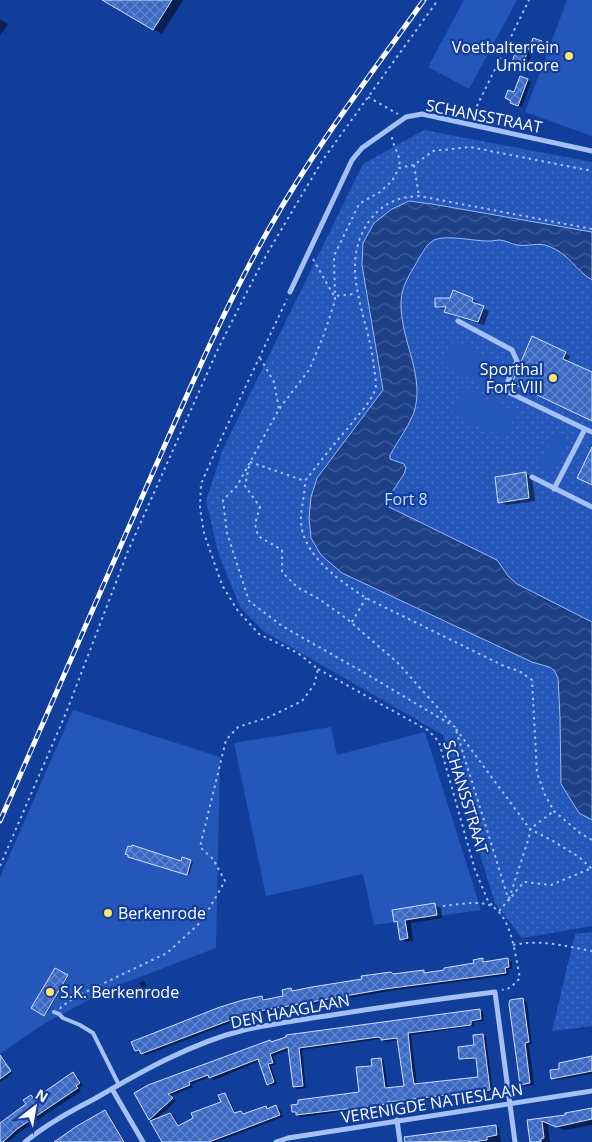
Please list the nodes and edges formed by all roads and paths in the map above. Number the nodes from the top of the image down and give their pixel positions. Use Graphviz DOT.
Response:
graph roads {
  1 [pos="438,0"];
  2 [pos="529,0"];
  3 [pos="368,97"];
  4 [pos="404,118"];
  5 [pos="394,124"];
  6 [pos="468,124"];
  7 [pos="592,151"];
  8 [pos="414,165"];
  9 [pos="399,168"];
  10 [pos="592,171"];
  11 [pos="419,196"];
  12 [pos="592,229"];
  13 [pos="309,252"];
  14 [pos="290,292"];
  15 [pos="357,294"];
  16 [pos="334,296"];
  17 [pos="458,321"];
  18 [pos="260,358"];
  19 [pos="279,409"];
  20 [pos="585,429"];
  21 [pos="592,432"];
  22 [pos="249,462"];
  23 [pos="532,477"];
  24 [pos="305,481"];
  25 [pos="554,488"];
  26 [pos="592,507"];
  27 [pos="366,598"];
  28 [pos="351,622"];
  29 [pos="318,669"];
  30 [pos="455,727"];
  31 [pos="554,811"];
  32 [pos="530,829"];
  33 [pos="592,840"];
  34 [pos="0,866"];
  35 [pos="592,869"];
  36 [pos="509,901"];
  37 [pos="492,905"];
  38 [pos="443,906"];
  39 [pos="499,911"];
  40 [pos="513,945"];
  41 [pos="592,951"];
  42 [pos="494,992"];
  43 [pos="54,1012"];
  44 [pos="59,1014"];
  45 [pos="119,1085"];
  46 [pos="112,1089"];
  47 [pos="592,1090"];
  48 [pos="510,1104"];
  49 [pos="396,1120"];
  50 [pos="288,1140"];
  51 [pos="25,1142"];
  52 [pos="143,1142"];
  53 [pos="276,1142"];
  54 [pos="400,1142"];
  55 [pos="515,1142"];
  1 -- 3 [label="path"];
  2 -- 6 [label="path"];
  3 -- 4 [label="path"];
  3 -- 34 [label="path"];
  4 -- 5 [label="street, SCHANSSTRAAT"];
  4 -- 6 [label="street, SCHANSSTRAAT"];
  5 -- 9 [label="path"];
  5 -- 13 [label="street, SCHANSSTRAAT"];
  6 -- 7 [label="street, SCHANSSTRAAT"];
  8 -- 9 [label="path"];
  8 -- 10 [label="path"];
  8 -- 11 [label="path"];
  9 -- 16 [label="path"];
  11 -- 12 [label="path"];
  11 -- 15 [label="path"];
  13 -- 14 [label="street, SCHANSSTRAAT"];
  13 -- 16 [label="path"];
  14 -- 18 [label="path, SCHANSSTRAAT"];
  15 -- 16 [label="path"];
  15 -- 24 [label="path"];
  16 -- 19 [label="path"];
  17 -- 20 [label="street"];
  18 -- 19 [label="path"];
  18 -- 29 [label="path, SCHANSSTRAAT"];
  19 -- 22 [label="path"];
  20 -- 21 [label="street"];
  20 -- 25 [label="street"];
  22 -- 24 [label="path"];
  22 -- 28 [label="path"];
  22 -- 30 [label="path"];
  23 -- 25 [label="street"];
  24 -- 27 [label="path"];
  25 -- 26 [label="street"];
  27 -- 28 [label="path"];
  27 -- 31 [label="path"];
  28 -- 30 [label="path"];
  29 -- 37 [label="path, SCHANSSTRAAT"];
  29 -- 44 [label="path"];
  30 -- 32 [label="path"];
  30 -- 36 [label="path"];
  31 -- 32 [label="path"];
  31 -- 33 [label="path"];
  32 -- 35 [label="path"];
  32 -- 36 [label="path"];
  35 -- 36 [label="path"];
  36 -- 39 [label="path"];
  37 -- 38 [label="path"];
  37 -- 39 [label="path"];
  39 -- 40 [label="path"];
  40 -- 41 [label="path"];
  40 -- 42 [label="path"];
  42 -- 45 [label="street, DEN HAAGLAAN"];
  42 -- 48 [label="street"];
  43 -- 44 [label="lane"];
  44 -- 45 [label="lane"];
  45 -- 46 [label="street, DEN HAAGLAAN"];
  46 -- 51 [label="street, DEN HAAGLAAN"];
  46 -- 52 [label="street"];
  47 -- 48 [label="street, VERENIGDE NATIESLAAN"];
  48 -- 49 [label="street, VERENIGDE NATIESLAAN"];
  48 -- 55 [label="street"];
  49 -- 50 [label="street, VERENIGDE NATIESLAAN"];
  49 -- 54 [label="street"];
  50 -- 53 [label="street, VERENIGDE NATIESLAAN"];
}
